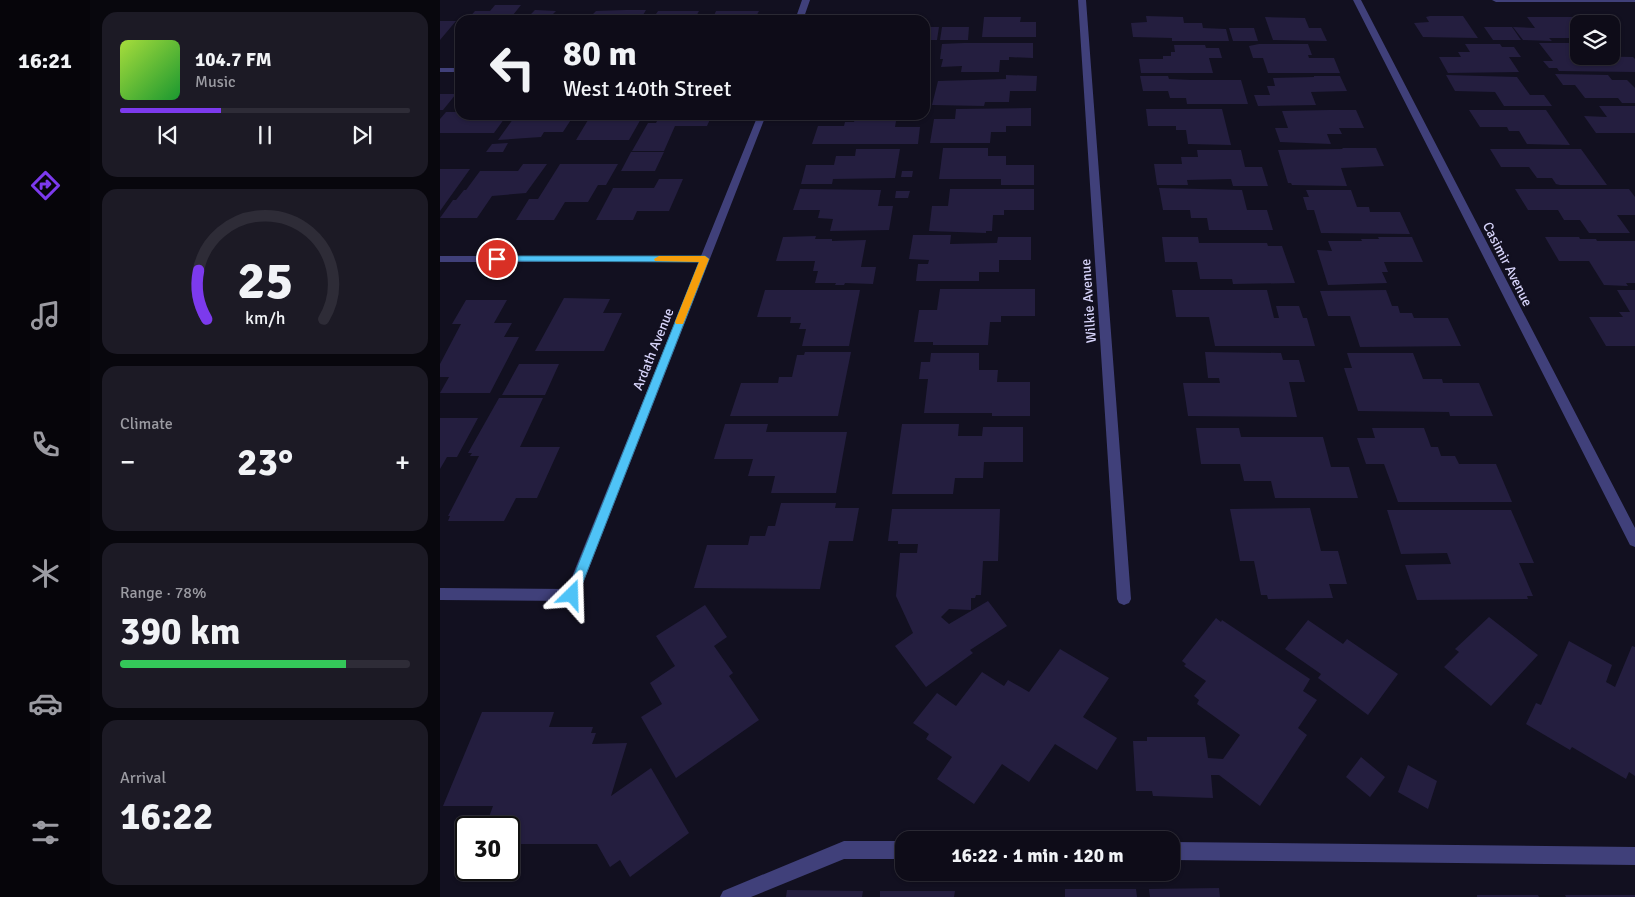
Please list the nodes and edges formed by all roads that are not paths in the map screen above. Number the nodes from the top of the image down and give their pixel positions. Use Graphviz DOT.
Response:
graph roads {
  1 [pos="806,0"];
  2 [pos="1082,0"];
  3 [pos="1357,0"];
  4 [pos="1496,0"];
  5 [pos="1629,0"];
  6 [pos="1635,0"];
  7 [pos="1635,7"];
  8 [pos="801,15"];
  9 [pos="440,70"];
  10 [pos="455,70"];
  11 [pos="760,120"];
  12 [pos="440,258"];
  13 [pos="705,259"];
  14 [pos="1635,541"];
  15 [pos="440,594"];
  16 [pos="1124,599"];
  17 [pos="895,850"];
  18 [pos="1180,851"];
  19 [pos="1635,856"];
  20 [pos="729,897"];
  1 -- 8 [label="street"];
  2 -- 16 [label="street, Wilkie Avenue"];
  3 -- 14 [label="street, Casimir Avenue"];
  4 -- 5 [label="street"];
  5 -- 6 [label="street"];
  5 -- 7 [label="street"];
  9 -- 10 [label="street"];
  11 -- 13 [label="street, Ardath Avenue"];
  12 -- 13 [label="street"];
  13 -- 15 [label="street, Ardath Avenue"];
  17 -- 20 [label="street"];
  18 -- 19 [label="street"];
}
